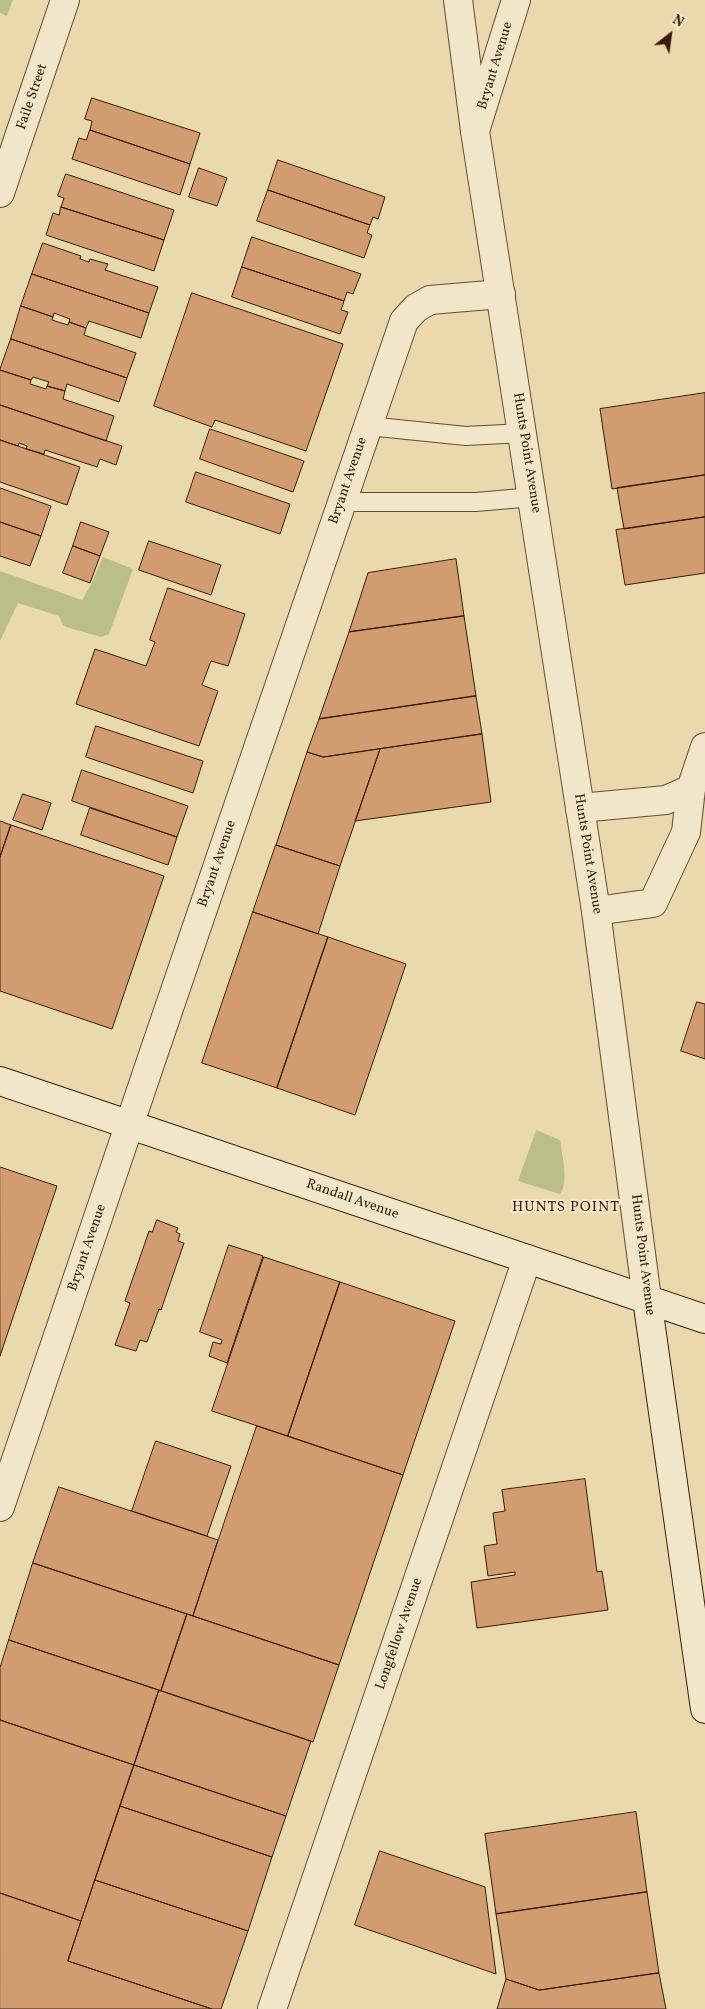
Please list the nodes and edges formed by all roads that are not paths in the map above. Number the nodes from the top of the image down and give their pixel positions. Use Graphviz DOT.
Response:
graph roads {
  1 [pos="65,0"];
  2 [pos="458,0"];
  3 [pos="516,0"];
  4 [pos="476,131"];
  5 [pos="0,193"];
  6 [pos="501,294"];
  7 [pos="368,426"];
  8 [pos="523,433"];
  9 [pos="533,497"];
  10 [pos="342,502"];
  11 [pos="705,747"];
  12 [pos="691,789"];
  13 [pos="580,808"];
  14 [pos="596,911"];
  15 [pos="0,1080"];
  16 [pos="129,1124"];
  17 [pos="527,1259"];
  18 [pos="647,1299"];
  19 [pos="705,1319"];
  20 [pos="0,1508"];
  21 [pos="705,1709"];
  22 [pos="272,2009"];
  1 -- 5 [label="street, Faile Street"];
  2 -- 4 [label="street, Hunts Point Avenue"];
  3 -- 4 [label="street, Bryant Avenue"];
  4 -- 6 [label="street, Hunts Point Avenue"];
  6 -- 7 [label="street, Bryant Avenue"];
  6 -- 8 [label="street, Hunts Point Avenue"];
  7 -- 8 [label="lane"];
  7 -- 10 [label="street, Bryant Avenue"];
  8 -- 9 [label="street, Hunts Point Avenue"];
  9 -- 10 [label="lane"];
  9 -- 13 [label="street, Hunts Point Avenue"];
  10 -- 16 [label="street, Bryant Avenue"];
  11 -- 12 [label="street"];
  12 -- 13 [label="street"];
  12 -- 14 [label="street"];
  13 -- 14 [label="street, Hunts Point Avenue"];
  14 -- 18 [label="street, Hunts Point Avenue"];
  15 -- 16 [label="street, Randall Avenue"];
  16 -- 17 [label="street, Randall Avenue"];
  16 -- 20 [label="street, Bryant Avenue"];
  17 -- 18 [label="street, Randall Avenue"];
  17 -- 22 [label="street, Longfellow Avenue"];
  18 -- 19 [label="street, Randall Avenue"];
  18 -- 21 [label="street, Hunts Point Avenue"];
}
